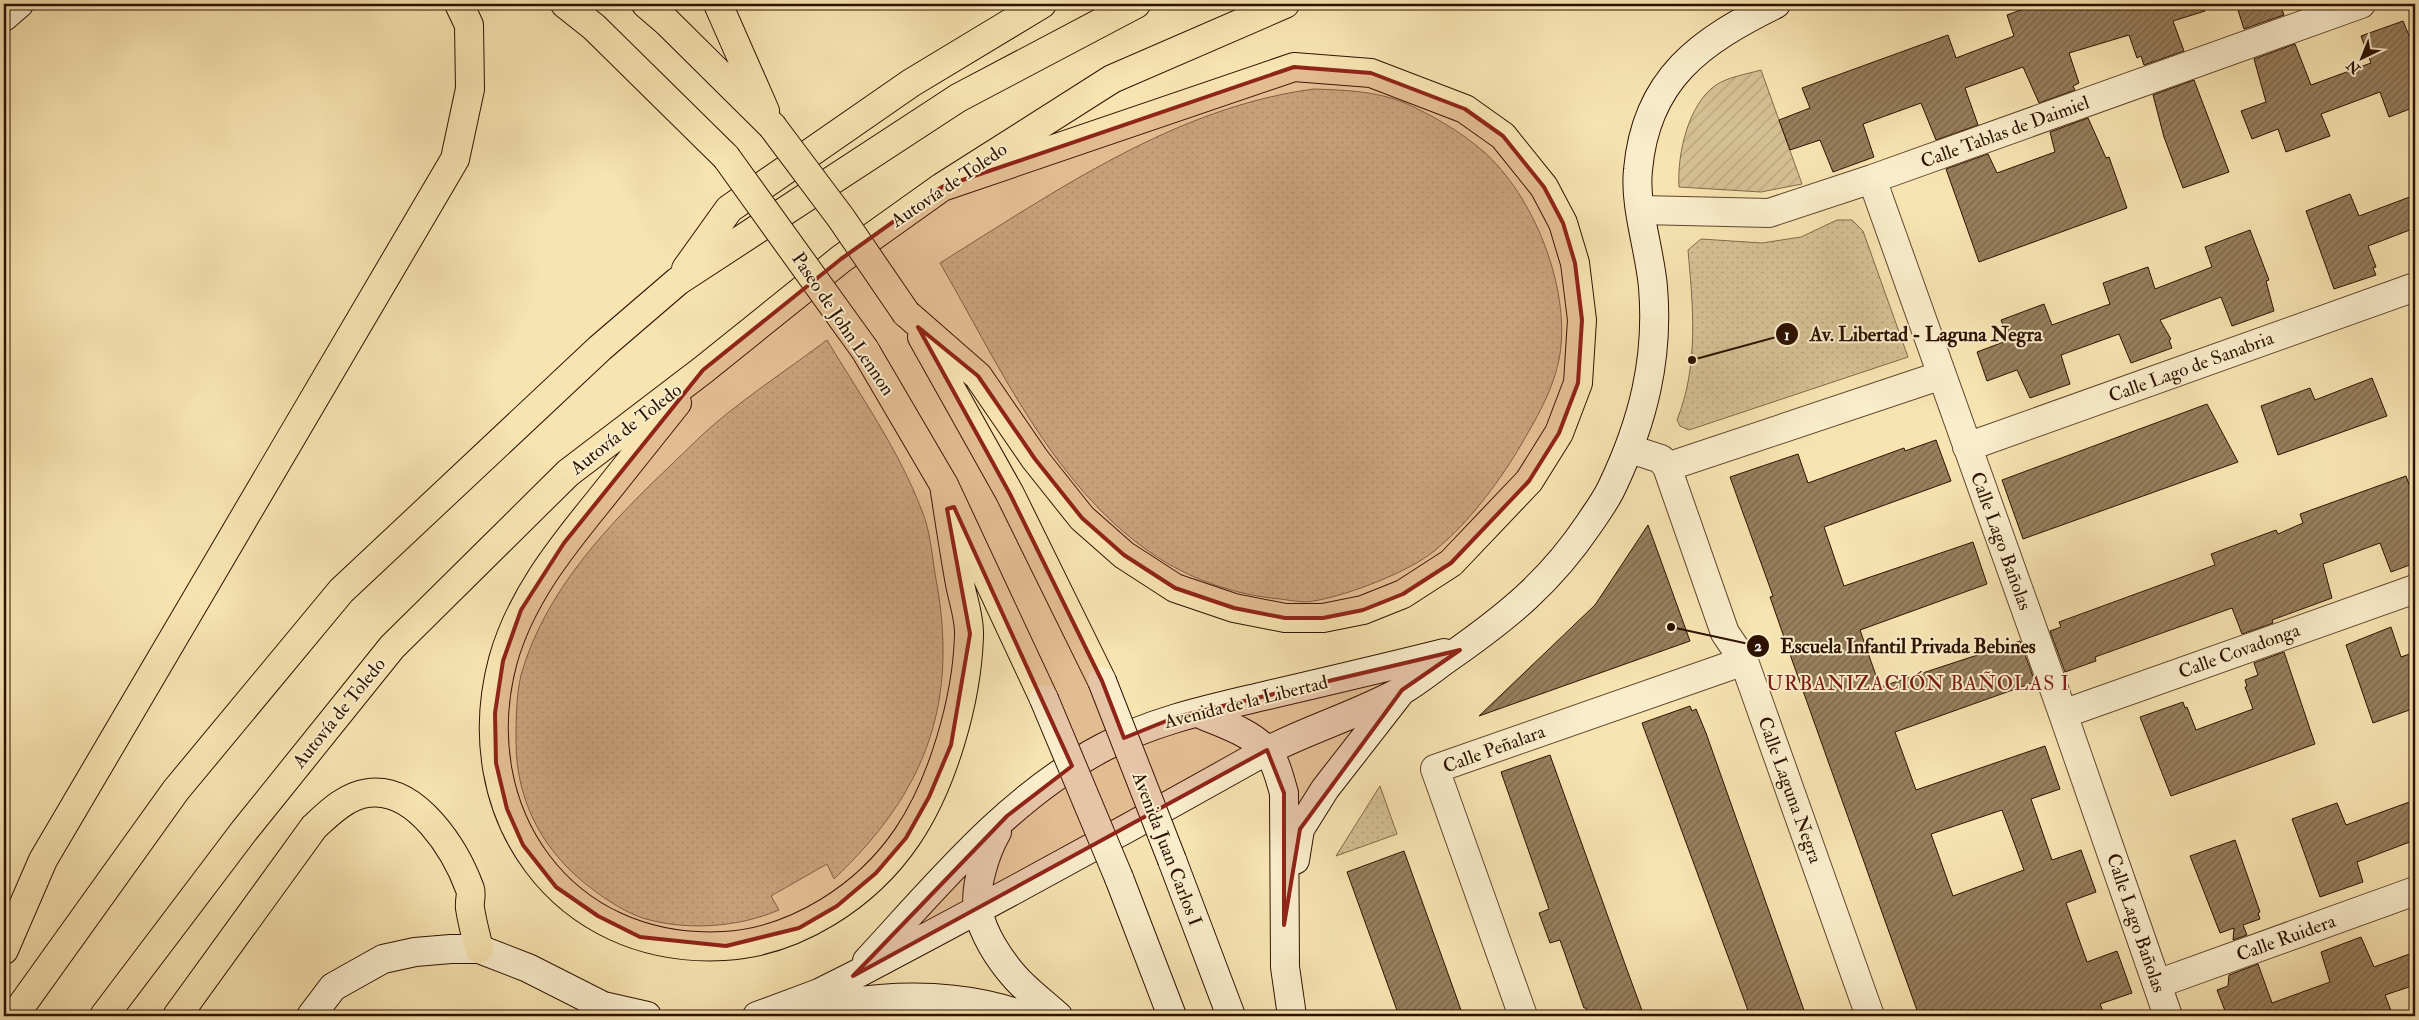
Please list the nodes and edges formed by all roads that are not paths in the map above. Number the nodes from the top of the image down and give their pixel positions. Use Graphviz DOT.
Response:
graph roads {
  1 [pos="19,4"];
  2 [pos="458,4"];
  3 [pos="565,4"];
  4 [pos="646,4"];
  5 [pos="718,4"];
  6 [pos="1042,4"];
  7 [pos="1136,4"];
  8 [pos="1285,4"];
  9 [pos="1776,4"];
  10 [pos="2361,4"];
  11 [pos="4,17"];
  12 [pos="772,126"];
  13 [pos="1872,179"];
  14 [pos="942,187"];
  15 [pos="1641,210"];
  16 [pos="678,280"];
  17 [pos="2415,287"];
  18 [pos="906,313"];
  19 [pos="703,370"];
  20 [pos="1942,376"];
  21 [pos="1967,447"];
  22 [pos="1630,449"];
  23 [pos="1667,467"];
  24 [pos="944,485"];
  25 [pos="2415,589"];
  26 [pos="1460,650"];
  27 [pos="1744,661"];
  28 [pos="1102,681"];
  29 [pos="1402,690"];
  30 [pos="1044,699"];
  31 [pos="1198,713"];
  32 [pos="2064,714"];
  33 [pos="1267,750"];
  34 [pos="1007,816"];
  35 [pos="2415,891"];
  36 [pos="978,909"];
  37 [pos="1284,926"];
  38 [pos="479,949"];
  39 [pos="4,950"];
  40 [pos="853,976"];
  41 [pos="2157,984"];
  42 [pos="14,1016"];
  43 [pos="104,1016"];
  44 [pos="177,1016"];
  45 [pos="311,1016"];
  46 [pos="647,1016"];
  47 [pos="757,1016"];
  48 [pos="766,1016"];
  49 [pos="1024,1016"];
  50 [pos="1058,1016"];
  51 [pos="1172,1016"];
  52 [pos="1232,1016"];
  53 [pos="1292,1016"];
  54 [pos="1523,1016"];
  55 [pos="1870,1016"];
  56 [pos="2168,1016"];
  1 -- 11 [label="street"];
  2 -- 39 [label="highway"];
  3 -- 24 [label="highway, Paseo de John Lennon, bridge"];
  4 -- 12 [label="highway"];
  5 -- 12 [label="highway"];
  6 -- 16 [label="highway"];
  7 -- 16 [label="highway"];
  8 -- 14 [label="highway, Autovía de Toledo"];
  9 -- 15 [label="street, Avenida de la Libertad"];
  10 -- 13 [label="street, Calle Tablas de Daimiel"];
  12 -- 18 [label="highway, bridge"];
  13 -- 15 [label="street, Calle Tablas de Daimiel"];
  13 -- 20 [label="street, Calle Lago Bañolas"];
  14 -- 18 [label="highway"];
  14 -- 19 [label="highway, Autovía de Toledo"];
  15 -- 22 [label="street, Avenida de la Libertad"];
  16 -- 42 [label="highway"];
  17 -- 21 [label="street, Calle Lago de Sanabria"];
  18 -- 28 [label="highway"];
  19 -- 24 [label="highway"];
  19 -- 43 [label="highway, Autovía de Toledo"];
  20 -- 21 [label="street, Calle Lago Bañolas"];
  20 -- 23 [label="street"];
  21 -- 32 [label="street, Calle Lago Bañolas"];
  22 -- 23 [label="street"];
  22 -- 26 [label="street, Avenida de la Libertad"];
  23 -- 27 [label="street, Calle Laguna Negra"];
  24 -- 30 [label="highway, Paseo de John Lennon"];
  25 -- 32 [label="street, Calle Covadonga"];
  26 -- 29 [label="street, Avenida de la Libertad"];
  26 -- 31 [label="street, Avenida de la Libertad"];
  27 -- 54 [label="street, Calle Peñalara"];
  27 -- 55 [label="street, Calle Laguna Negra"];
  28 -- 52 [label="street, Avenida Juan Carlos I, bridge"];
  29 -- 33 [label="street, Avenida de la Libertad"];
  29 -- 37 [label="street, Avenida de la Libertad"];
  30 -- 51 [label="street, bridge"];
  31 -- 33 [label="street"];
  31 -- 34 [label="street, Avenida de la Libertad"];
  32 -- 41 [label="street, Calle Lago Bañolas"];
  33 -- 36 [label="street, Avenida de la Libertad"];
  33 -- 37 [label="street"];
  34 -- 36 [label="street"];
  34 -- 40 [label="street, Avenida de la Libertad"];
  35 -- 41 [label="street, Calle Ruidera"];
  36 -- 40 [label="street, Avenida de la Libertad"];
  36 -- 50 [label="street"];
  37 -- 53 [label="street"];
  38 -- 44 [label="highway"];
  38 -- 45 [label="street"];
  38 -- 46 [label="street"];
  40 -- 47 [label="street, Avenida de la Libertad"];
  41 -- 56 [label="street, Calle Lago Bañolas"];
  48 -- 49 [label="street"];
}
